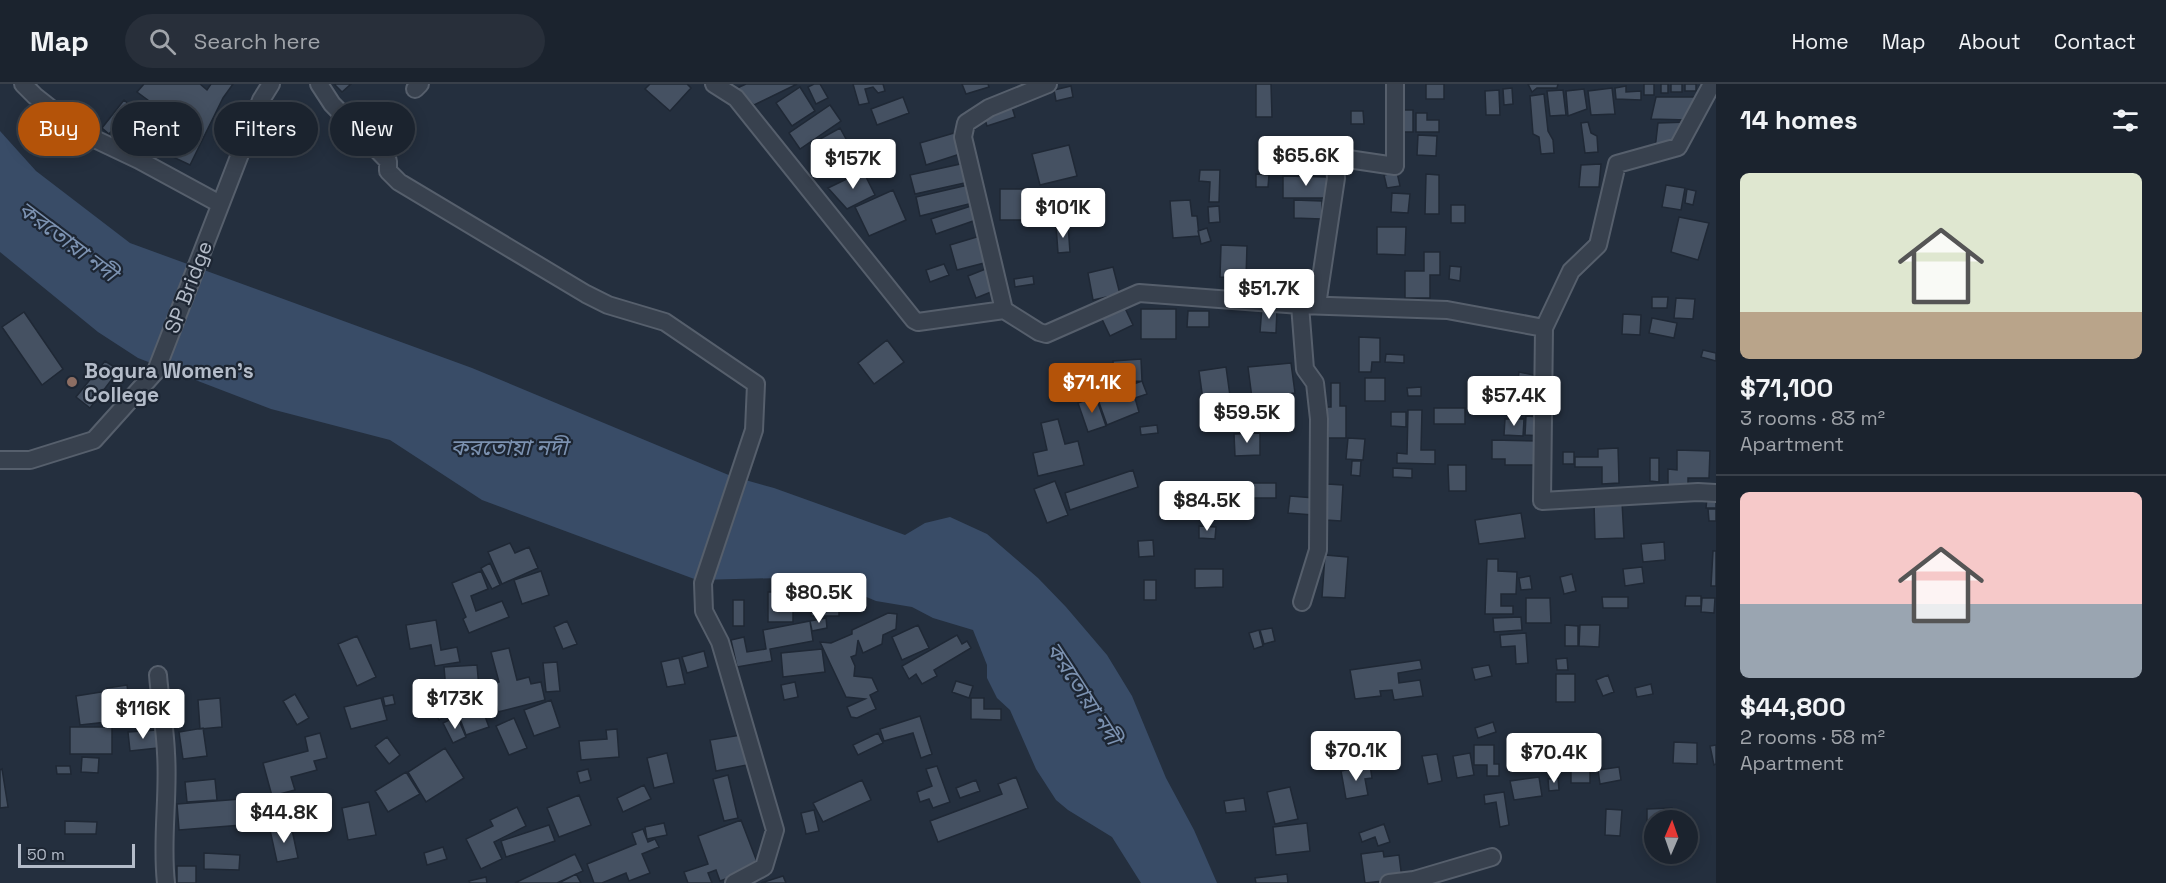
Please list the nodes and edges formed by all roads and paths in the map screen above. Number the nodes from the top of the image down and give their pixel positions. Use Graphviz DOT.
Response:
graph roads {
  1 [pos="23,84"];
  2 [pos="271,84"];
  3 [pos="319,84"];
  4 [pos="714,84"];
  5 [pos="1048,84"];
  6 [pos="1395,84"];
  7 [pos="1712,84"];
  8 [pos="220,204"];
  9 [pos="1308,305"];
  10 [pos="1004,310"];
  11 [pos="1544,328"];
  12 [pos="0,460"];
  13 [pos="1716,493"];
  14 [pos="1302,602"];
  15 [pos="158,675"];
  16 [pos="1492,857"];
  17 [pos="166,883"];
  18 [pos="734,883"];
  19 [pos="1389,883"];
  1 -- 8 [label="street"];
  2 -- 8 [label="street, SP Bridge"];
  3 -- 18 [label="street"];
  4 -- 10 [label="street"];
  5 -- 10 [label="street"];
  6 -- 9 [label="street"];
  7 -- 11 [label="street"];
  8 -- 12 [label="street, SP Bridge"];
  9 -- 10 [label="street"];
  9 -- 11 [label="street"];
  9 -- 14 [label="street"];
  11 -- 13 [label="street"];
  15 -- 17 [label="street"];
  16 -- 19 [label="street"];
}
